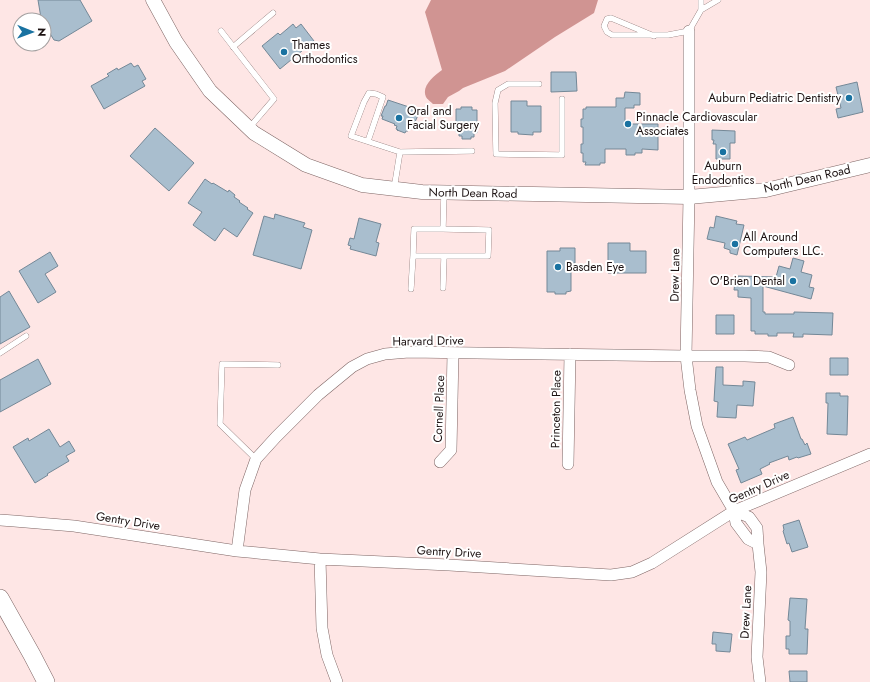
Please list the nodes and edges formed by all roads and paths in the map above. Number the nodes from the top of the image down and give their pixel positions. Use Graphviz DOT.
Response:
graph roads {
  1 [pos="153,0"];
  2 [pos="701,0"];
  3 [pos="718,0"];
  4 [pos="701,10"];
  5 [pos="273,13"];
  6 [pos="689,30"];
  7 [pos="221,31"];
  8 [pos="654,36"];
  9 [pos="233,47"];
  10 [pos="539,84"];
  11 [pos="562,99"];
  12 [pos="248,128"];
  13 [pos="368,141"];
  14 [pos="472,151"];
  15 [pos="400,152"];
  16 [pos="870,165"];
  17 [pos="394,189"];
  18 [pos="444,193"];
  19 [pos="690,197"];
  20 [pos="443,229"];
  21 [pos="413,256"];
  22 [pos="444,256"];
  23 [pos="411,288"];
  24 [pos="443,288"];
  25 [pos="26,336"];
  26 [pos="0,353"];
  27 [pos="453,353"];
  28 [pos="570,354"];
  29 [pos="686,356"];
  30 [pos="278,365"];
  31 [pos="789,365"];
  32 [pos="870,454"];
  33 [pos="256,460"];
  34 [pos="440,462"];
  35 [pos="568,464"];
  36 [pos="734,511"];
  37 [pos="0,520"];
  38 [pos="237,551"];
  39 [pos="320,559"];
  40 [pos="0,598"];
  41 [pos="46,682"];
  42 [pos="337,682"];
  43 [pos="760,682"];
  1 -- 12 [label="street, North Dean Road"];
  2 -- 4 [label="lane"];
  3 -- 4 [label="lane"];
  4 -- 6 [label="lane"];
  5 -- 9 [label="lane"];
  6 -- 8 [label="lane"];
  6 -- 19 [label="street, Drew Lane"];
  7 -- 9 [label="lane"];
  8 -- 8 [label="lane"];
  9 -- 12 [label="lane"];
  10 -- 11 [label="lane"];
  12 -- 17 [label="street, North Dean Road"];
  13 -- 13 [label="lane"];
  13 -- 15 [label="lane"];
  14 -- 15 [label="lane"];
  15 -- 17 [label="lane"];
  16 -- 19 [label="street, North Dean Road"];
  17 -- 18 [label="street, North Dean Road"];
  18 -- 19 [label="street, North Dean Road"];
  18 -- 20 [label="lane"];
  19 -- 29 [label="street, Drew Lane"];
  20 -- 21 [label="lane"];
  20 -- 22 [label="lane"];
  21 -- 22 [label="lane"];
  21 -- 23 [label="lane"];
  22 -- 24 [label="lane"];
  25 -- 26 [label="lane"];
  27 -- 28 [label="street, Harvard Drive"];
  27 -- 33 [label="street, Harvard Drive"];
  27 -- 34 [label="street, Cornell Place"];
  28 -- 29 [label="street, Harvard Drive"];
  28 -- 35 [label="street, Princeton Place"];
  29 -- 31 [label="street, Harvard Drive"];
  29 -- 36 [label="street, Drew Lane"];
  30 -- 33 [label="lane"];
  32 -- 36 [label="street, Gentry Drive"];
  33 -- 38 [label="street, Harvard Drive"];
  36 -- 39 [label="street, Gentry Drive"];
  36 -- 43 [label="street, Drew Lane"];
  37 -- 38 [label="street, Gentry Drive"];
  38 -- 39 [label="street, Gentry Drive"];
  39 -- 42 [label="street"];
  40 -- 41 [label="main road"];
}
